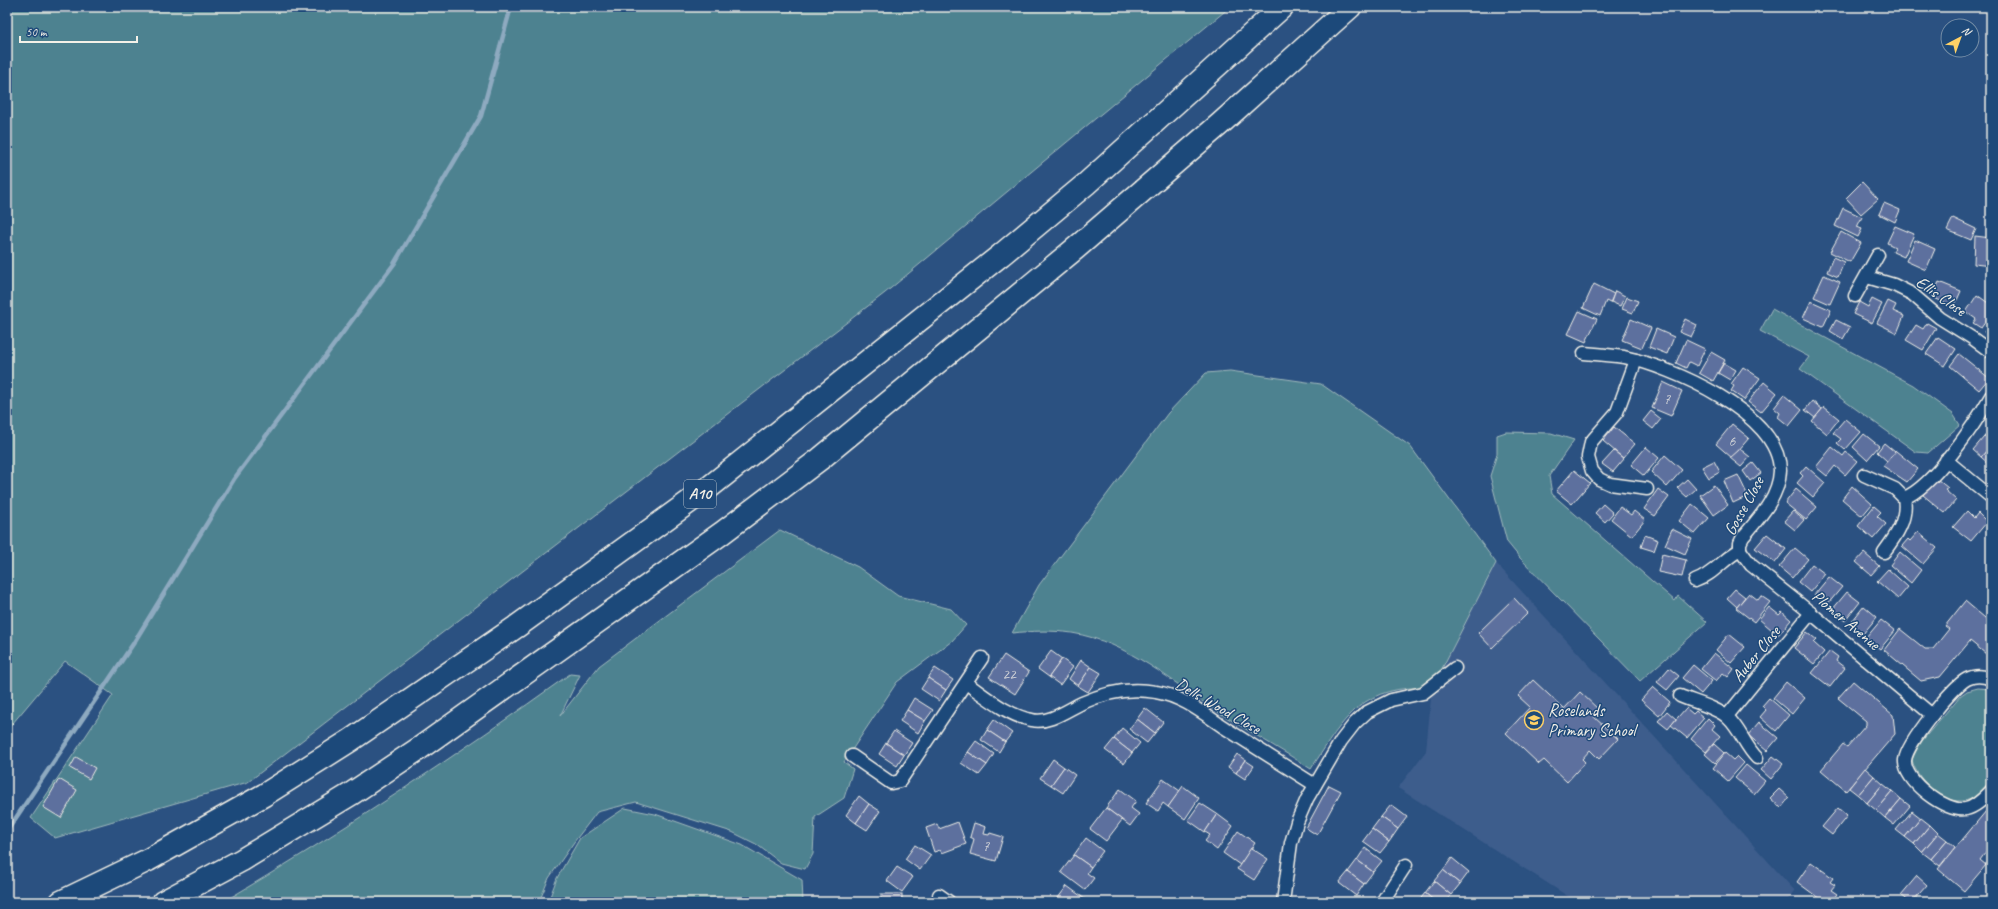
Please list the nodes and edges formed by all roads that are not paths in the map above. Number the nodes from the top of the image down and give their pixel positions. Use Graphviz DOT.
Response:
graph roads {
  1 [pos="1282,7"];
  2 [pos="1350,7"];
  3 [pos="1878,255"];
  4 [pos="1867,277"];
  5 [pos="1855,296"];
  6 [pos="1991,352"];
  7 [pos="1584,353"];
  8 [pos="1636,360"];
  9 [pos="1991,396"];
  10 [pos="1946,460"];
  11 [pos="1864,475"];
  12 [pos="1647,489"];
  13 [pos="1991,497"];
  14 [pos="1904,498"];
  15 [pos="1740,550"];
  16 [pos="1884,552"];
  17 [pos="1695,581"];
  18 [pos="1811,613"];
  19 [pos="982,658"];
  20 [pos="1455,668"];
  21 [pos="1991,679"];
  22 [pos="966,682"];
  23 [pos="1680,696"];
  24 [pos="1932,715"];
  25 [pos="1727,716"];
  26 [pos="852,756"];
  27 [pos="1757,758"];
  28 [pos="1315,785"];
  29 [pos="1991,791"];
  30 [pos="1406,865"];
  31 [pos="939,895"];
  32 [pos="61,902"];
  33 [pos="163,902"];
  34 [pos="949,902"];
  35 [pos="1283,902"];
  36 [pos="1382,902"];
  1 -- 32 [label="highway, A10"];
  2 -- 33 [label="highway, A10"];
  3 -- 4 [label="street"];
  4 -- 5 [label="street"];
  4 -- 6 [label="street, Ellis Close"];
  7 -- 8 [label="street, Gosse Close"];
  8 -- 12 [label="street"];
  8 -- 15 [label="street, Gosse Close"];
  9 -- 10 [label="street"];
  10 -- 13 [label="street"];
  10 -- 14 [label="street"];
  11 -- 14 [label="street"];
  14 -- 16 [label="street"];
  15 -- 17 [label="street, Gosse Close"];
  15 -- 18 [label="street, Plomer Avenue"];
  18 -- 24 [label="street, Plomer Avenue"];
  18 -- 25 [label="street, Auber Close"];
  19 -- 22 [label="street"];
  20 -- 28 [label="street"];
  21 -- 24 [label="street"];
  22 -- 26 [label="street"];
  22 -- 28 [label="street, Dells Wood Close"];
  23 -- 25 [label="street"];
  24 -- 29 [label="street"];
  25 -- 27 [label="street"];
  28 -- 35 [label="street"];
  30 -- 36 [label="street"];
  31 -- 34 [label="street"];
}
